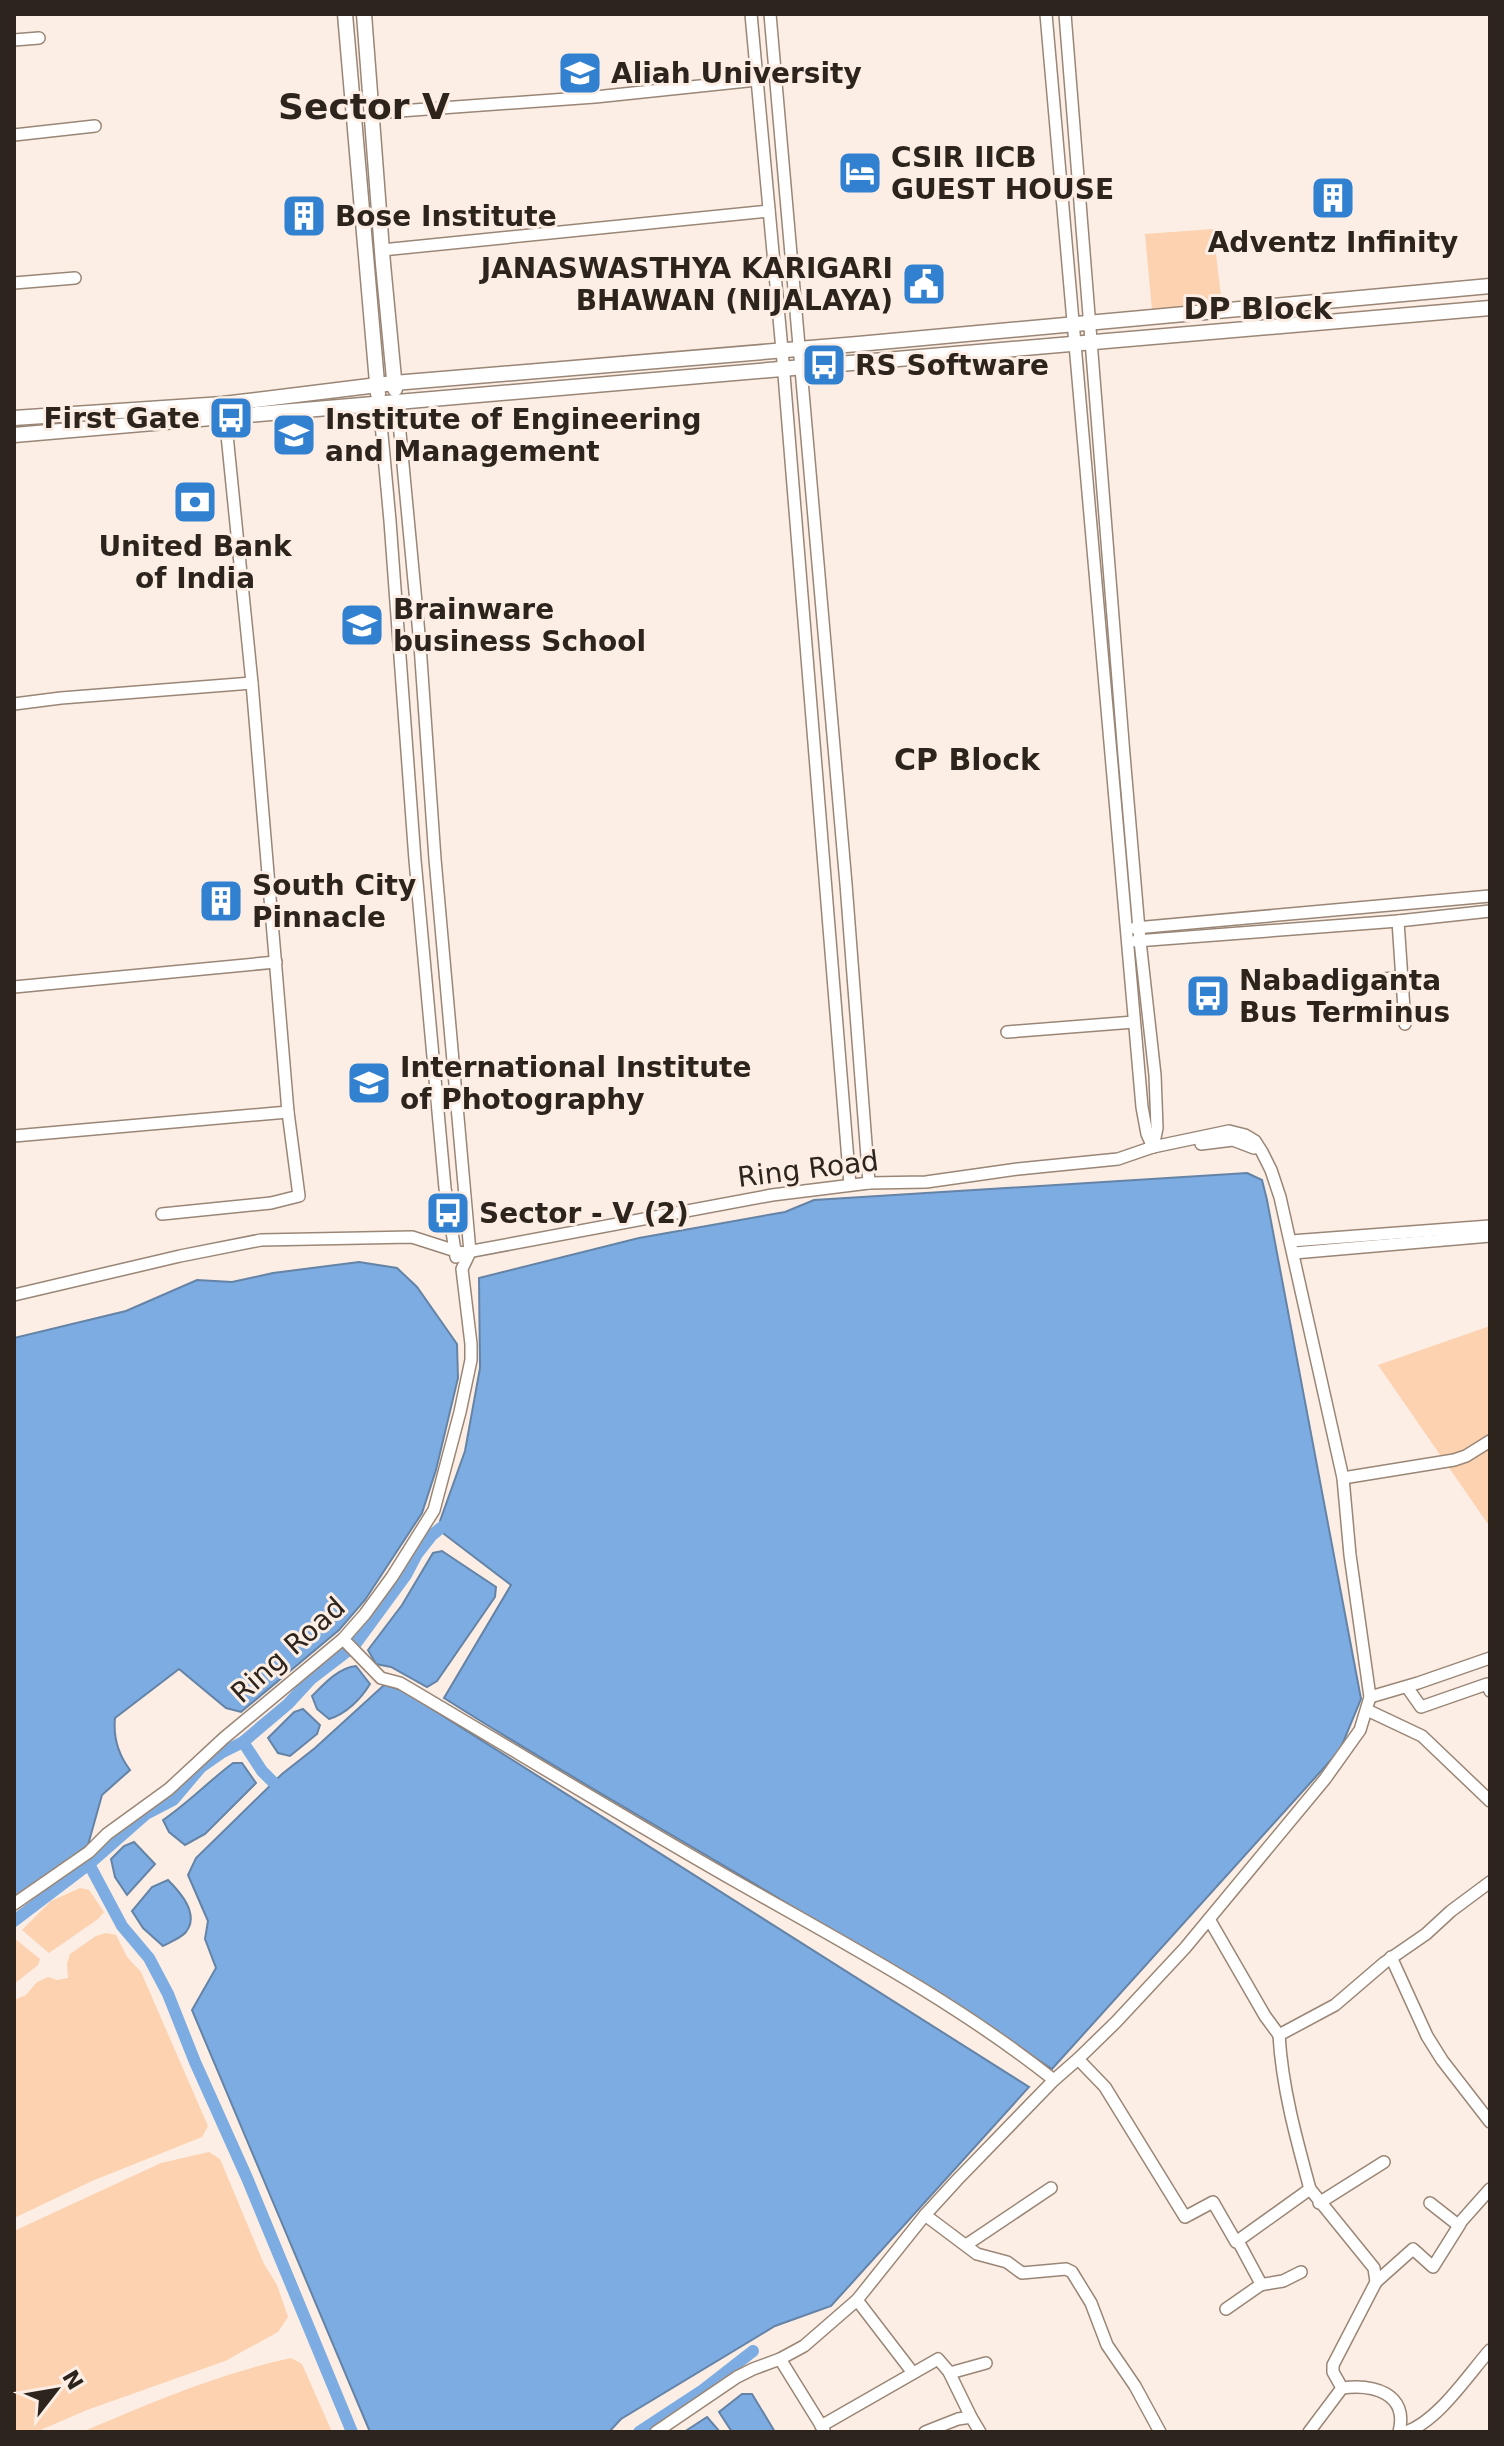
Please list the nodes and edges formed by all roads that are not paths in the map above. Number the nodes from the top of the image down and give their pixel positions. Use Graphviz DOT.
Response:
graph roads {
  1 [pos="345,14"];
  2 [pos="364,14"];
  3 [pos="751,14"];
  4 [pos="770,14"];
  5 [pos="1046,14"];
  6 [pos="1065,14"];
  7 [pos="39,38"];
  8 [pos="14,40"];
  9 [pos="754,44"];
  10 [pos="773,44"];
  11 [pos="757,80"];
  12 [pos="372,113"];
  13 [pos="95,126"];
  14 [pos="14,135"];
  15 [pos="375,141"];
  16 [pos="356,143"];
  17 [pos="769,211"];
  18 [pos="382,250"];
  19 [pos="75,278"];
  20 [pos="14,283"];
  21 [pos="1490,286"];
  22 [pos="1490,308"];
  23 [pos="1091,323"];
  24 [pos="1072,325"];
  25 [pos="1092,340"];
  26 [pos="1074,342"];
  27 [pos="800,349"];
  28 [pos="782,350"];
  29 [pos="802,367"];
  30 [pos="583,368"];
  31 [pos="783,369"];
  32 [pos="394,383"];
  33 [pos="377,386"];
  34 [pos="585,386"];
  35 [pos="397,401"];
  36 [pos="379,402"];
  37 [pos="224,410"];
  38 [pos="14,418"];
  39 [pos="14,435"];
  40 [pos="1102,491"];
  41 [pos="1088,493"];
  42 [pos="252,683"];
  43 [pos="1105,683"];
  44 [pos="1118,683"];
  45 [pos="14,704"];
  46 [pos="439,894"];
  47 [pos="418,895"];
  48 [pos="1490,896"];
  49 [pos="1433,901"];
  50 [pos="1490,911"];
  51 [pos="1435,916"];
  52 [pos="1398,921"];
  53 [pos="1132,928"];
  54 [pos="1134,942"];
  55 [pos="276,962"];
  56 [pos="852,962"];
  57 [pos="833,964"];
  58 [pos="1401,977"];
  59 [pos="1367,981"];
  60 [pos="14,987"];
  61 [pos="1134,1022"];
  62 [pos="1405,1024"];
  63 [pos="1007,1032"];
  64 [pos="859,1053"];
  65 [pos="841,1056"];
  66 [pos="288,1112"];
  67 [pos="14,1136"];
  68 [pos="1153,1147"];
  69 [pos="869,1183"];
  70 [pos="850,1185"];
  71 [pos="162,1214"];
  72 [pos="1490,1226"];
  73 [pos="1490,1236"];
  74 [pos="1292,1247"];
  75 [pos="454,1252"];
  76 [pos="470,1252"];
  77 [pos="462,1269"];
  78 [pos="14,1295"];
  79 [pos="1490,1441"];
  80 [pos="1343,1478"];
  81 [pos="345,1642"];
  82 [pos="1490,1658"];
  83 [pos="1407,1687"];
  84 [pos="1490,1691"];
  85 [pos="1370,1697"];
  86 [pos="1367,1710"];
  87 [pos="1490,1801"];
  88 [pos="1490,1882"];
  89 [pos="14,1904"];
  90 [pos="1209,1919"];
  91 [pos="1391,1957"];
  92 [pos="1279,2035"];
  93 [pos="1078,2059"];
  94 [pos="1054,2080"];
  95 [pos="1490,2122"];
  96 [pos="1384,2162"];
  97 [pos="1051,2188"];
  98 [pos="1310,2189"];
  99 [pos="1490,2189"];
  100 [pos="1319,2203"];
  101 [pos="1430,2203"];
  102 [pos="925,2215"];
  103 [pos="1460,2224"];
  104 [pos="1238,2241"];
  105 [pos="966,2245"];
  106 [pos="1301,2272"];
  107 [pos="1376,2282"];
  108 [pos="1259,2285"];
  109 [pos="857,2300"];
  110 [pos="1226,2309"];
  111 [pos="1490,2350"];
  112 [pos="780,2359"];
  113 [pos="986,2363"];
  114 [pos="949,2372"];
  115 [pos="913,2373"];
  116 [pos="1342,2388"];
  117 [pos="971,2417"];
  118 [pos="823,2429"];
  119 [pos="656,2432"];
  120 [pos="925,2432"];
  121 [pos="980,2432"];
  122 [pos="1160,2432"];
  123 [pos="1309,2432"];
  124 [pos="1399,2432"];
  125 [pos="1406,2432"];
  1 -- 16 [label="main road"];
  2 -- 12 [label="main road"];
  3 -- 9 [label="street"];
  4 -- 10 [label="street"];
  5 -- 24 [label="street"];
  6 -- 23 [label="street"];
  7 -- 8 [label="street"];
  9 -- 10 [label="street"];
  9 -- 11 [label="street"];
  10 -- 27 [label="street"];
  11 -- 12 [label="street"];
  11 -- 17 [label="street"];
  12 -- 15 [label="main road"];
  13 -- 14 [label="street"];
  15 -- 16 [label="main road"];
  15 -- 18 [label="main road"];
  16 -- 33 [label="main road"];
  17 -- 18 [label="street"];
  17 -- 28 [label="street"];
  18 -- 32 [label="main road"];
  19 -- 20 [label="street"];
  21 -- 23 [label="main road"];
  22 -- 25 [label="main road"];
  23 -- 24 [label="main road"];
  23 -- 25 [label="street"];
  24 -- 26 [label="street"];
  24 -- 27 [label="main road"];
  25 -- 26 [label="main road"];
  25 -- 40 [label="street"];
  26 -- 29 [label="main road"];
  26 -- 41 [label="street"];
  27 -- 28 [label="main road"];
  27 -- 29 [label="street"];
  28 -- 30 [label="main road"];
  28 -- 31 [label="street"];
  29 -- 31 [label="main road"];
  29 -- 56 [label="street"];
  30 -- 32 [label="main road"];
  30 -- 34 [label="main road"];
  31 -- 34 [label="main road"];
  31 -- 57 [label="street"];
  32 -- 33 [label="main road"];
  32 -- 35 [label="main road"];
  33 -- 36 [label="main road"];
  33 -- 37 [label="main road"];
  34 -- 35 [label="main road"];
  35 -- 36 [label="main road"];
  35 -- 46 [label="street"];
  36 -- 37 [label="main road"];
  36 -- 47 [label="street"];
  37 -- 38 [label="main road"];
  37 -- 39 [label="main road"];
  37 -- 42 [label="street"];
  40 -- 41 [label="street"];
  40 -- 44 [label="street"];
  41 -- 43 [label="street"];
  42 -- 45 [label="street"];
  42 -- 55 [label="street"];
  43 -- 44 [label="street"];
  43 -- 53 [label="street"];
  44 -- 53 [label="street"];
  46 -- 47 [label="street"];
  46 -- 76 [label="street"];
  47 -- 75 [label="street"];
  48 -- 49 [label="street"];
  49 -- 51 [label="street"];
  49 -- 53 [label="street"];
  50 -- 51 [label="street"];
  51 -- 52 [label="street"];
  52 -- 54 [label="street"];
  52 -- 58 [label="street"];
  53 -- 54 [label="street"];
  54 -- 61 [label="street"];
  54 -- 68 [label="street"];
  55 -- 60 [label="street"];
  55 -- 66 [label="street"];
  56 -- 57 [label="street"];
  56 -- 64 [label="street"];
  57 -- 65 [label="street"];
  58 -- 59 [label="street"];
  58 -- 62 [label="street"];
  61 -- 63 [label="street"];
  61 -- 68 [label="street"];
  64 -- 65 [label="street"];
  64 -- 69 [label="street"];
  65 -- 70 [label="street"];
  66 -- 67 [label="street"];
  66 -- 71 [label="street"];
  68 -- 69 [label="street, Ring Road"];
  68 -- 74 [label="street, Ring Road"];
  69 -- 70 [label="street, Ring Road"];
  70 -- 76 [label="street, Ring Road"];
  72 -- 74 [label="street"];
  73 -- 74 [label="street"];
  74 -- 80 [label="street"];
  75 -- 76 [label="street, Ring Road"];
  75 -- 77 [label="street"];
  75 -- 78 [label="street, Ring Road"];
  76 -- 77 [label="street"];
  77 -- 81 [label="street, Ring Road"];
  79 -- 80 [label="street"];
  80 -- 85 [label="street"];
  81 -- 89 [label="street, Ring Road"];
  81 -- 94 [label="street"];
  82 -- 83 [label="street"];
  83 -- 84 [label="street"];
  83 -- 85 [label="street"];
  85 -- 86 [label="street"];
  86 -- 87 [label="street"];
  86 -- 90 [label="street"];
  88 -- 91 [label="street"];
  90 -- 92 [label="street"];
  90 -- 93 [label="street"];
  91 -- 92 [label="street"];
  91 -- 95 [label="street"];
  92 -- 98 [label="street"];
  93 -- 94 [label="street"];
  93 -- 104 [label="street"];
  94 -- 102 [label="street"];
  96 -- 100 [label="street"];
  97 -- 105 [label="street"];
  98 -- 100 [label="street"];
  98 -- 104 [label="street"];
  99 -- 103 [label="street"];
  100 -- 107 [label="street"];
  101 -- 103 [label="street"];
  102 -- 105 [label="street"];
  102 -- 109 [label="street"];
  103 -- 107 [label="street"];
  104 -- 108 [label="street"];
  105 -- 122 [label="street"];
  106 -- 108 [label="street"];
  107 -- 116 [label="street"];
  108 -- 110 [label="street"];
  109 -- 112 [label="street"];
  109 -- 115 [label="street"];
  111 -- 125 [label="street"];
  112 -- 118 [label="street"];
  112 -- 119 [label="street"];
  113 -- 114 [label="street"];
  114 -- 115 [label="street"];
  114 -- 117 [label="street"];
  115 -- 118 [label="street"];
  116 -- 123 [label="street"];
  116 -- 124 [label="street"];
  117 -- 120 [label="street"];
  117 -- 121 [label="street"];
}
